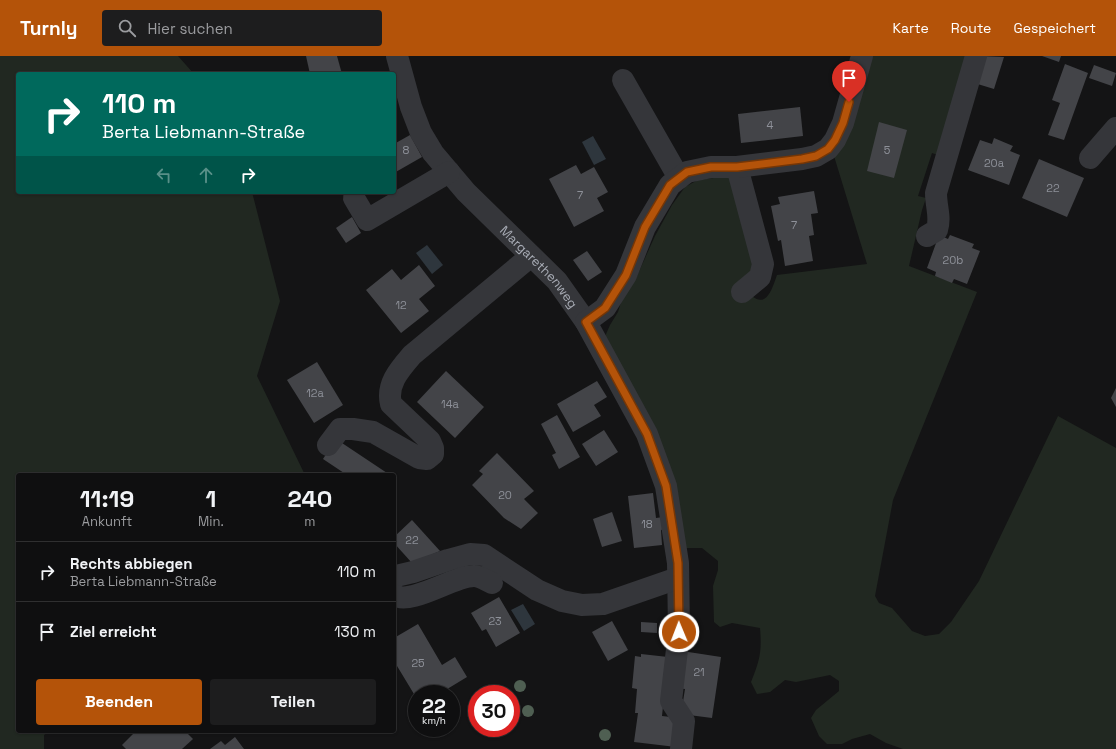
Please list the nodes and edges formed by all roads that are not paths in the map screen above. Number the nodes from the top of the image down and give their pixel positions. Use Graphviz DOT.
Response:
graph roads {
  1 [pos="397,56"];
  2 [pos="862,56"];
  3 [pos="976,56"];
  4 [pos="622,80"];
  5 [pos="1116,128"];
  6 [pos="1090,158"];
  7 [pos="737,167"];
  8 [pos="449,172"];
  9 [pos="679,178"];
  10 [pos="354,198"];
  11 [pos="926,236"];
  12 [pos="531,256"];
  13 [pos="742,292"];
  14 [pos="586,322"];
  15 [pos="328,444"];
  16 [pos="396,576"];
  17 [pos="678,578"];
  18 [pos="492,583"];
  19 [pos="396,596"];
  20 [pos="681,749"];
  1 -- 8 [label="street, Margarethenweg"];
  2 -- 7 [label="street"];
  3 -- 11 [label="street"];
  4 -- 9 [label="street"];
  5 -- 6 [label="street"];
  7 -- 9 [label="street"];
  7 -- 13 [label="street"];
  8 -- 10 [label="street"];
  8 -- 12 [label="street, Margarethenweg"];
  9 -- 14 [label="street"];
  12 -- 14 [label="street, Margarethenweg"];
  12 -- 15 [label="street"];
  14 -- 17 [label="street, Margarethenweg"];
  16 -- 17 [label="street"];
  17 -- 20 [label="street, Margarethenweg"];
  18 -- 19 [label="street"];
}
